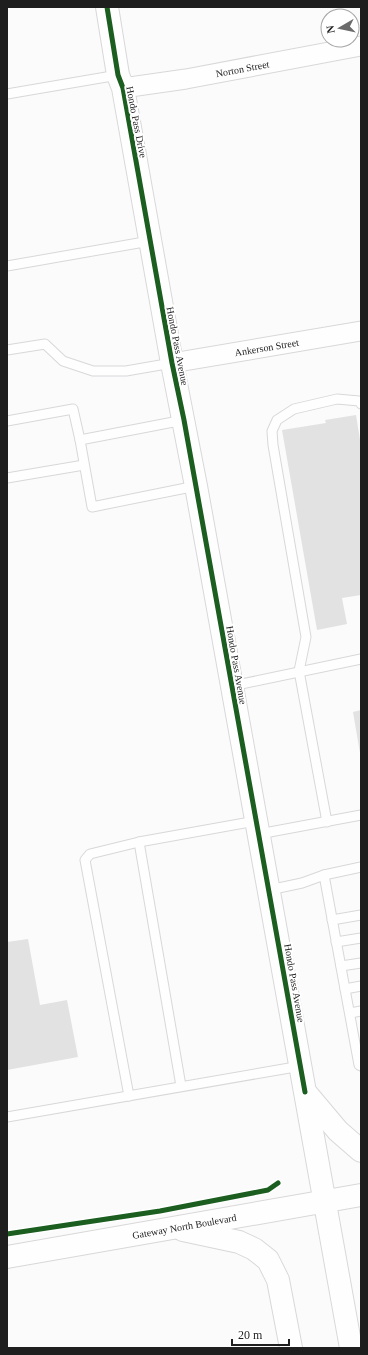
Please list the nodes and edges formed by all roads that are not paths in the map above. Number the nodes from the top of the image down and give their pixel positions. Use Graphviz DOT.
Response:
graph roads {
  1 [pos="108,7"];
  2 [pos="361,46"];
  3 [pos="120,82"];
  4 [pos="7,94"];
  5 [pos="150,241"];
  6 [pos="7,266"];
  7 [pos="361,330"];
  8 [pos="7,350"];
  9 [pos="172,363"];
  10 [pos="361,404"];
  11 [pos="184,420"];
  12 [pos="7,422"];
  13 [pos="80,440"];
  14 [pos="84,465"];
  15 [pos="7,478"];
  16 [pos="196,486"];
  17 [pos="361,659"];
  18 [pos="299,671"];
  19 [pos="232,686"];
  20 [pos="361,815"];
  21 [pos="327,822"];
  22 [pos="258,828"];
  23 [pos="139,842"];
  24 [pos="361,867"];
  25 [pos="324,876"];
  26 [pos="269,890"];
  27 [pos="361,914"];
  28 [pos="332,920"];
  29 [pos="361,938"];
  30 [pos="336,942"];
  31 [pos="361,963"];
  32 [pos="341,966"];
  33 [pos="361,986"];
  34 [pos="345,989"];
  35 [pos="361,1011"];
  36 [pos="350,1013"];
  37 [pos="358,1037"];
  38 [pos="301,1066"];
  39 [pos="361,1066"];
  40 [pos="181,1086"];
  41 [pos="305,1092"];
  42 [pos="128,1096"];
  43 [pos="7,1117"];
  44 [pos="361,1152"];
  45 [pos="361,1195"];
  46 [pos="325,1201"];
  47 [pos="171,1228"];
  48 [pos="7,1257"];
  49 [pos="291,1348"];
  50 [pos="351,1348"];
  1 -- 3 [label="main road, Hondo Pass Drive"];
  2 -- 3 [label="street, Norton Street"];
  3 -- 4 [label="lane"];
  3 -- 5 [label="main road, Hondo Pass Drive"];
  5 -- 6 [label="lane"];
  5 -- 9 [label="main road, Hondo Pass Avenue"];
  7 -- 9 [label="street, Ankerson Street"];
  8 -- 9 [label="lane"];
  9 -- 11 [label="main road, Hondo Pass Avenue"];
  10 -- 18 [label="lane"];
  11 -- 13 [label="lane"];
  11 -- 16 [label="main road, Hondo Pass Avenue"];
  12 -- 13 [label="lane"];
  13 -- 14 [label="lane"];
  14 -- 15 [label="lane"];
  14 -- 16 [label="lane"];
  16 -- 19 [label="main road, Hondo Pass Avenue"];
  17 -- 18 [label="lane"];
  18 -- 19 [label="lane"];
  18 -- 21 [label="lane"];
  19 -- 22 [label="main road, Hondo Pass Avenue"];
  20 -- 21 [label="lane"];
  21 -- 22 [label="lane"];
  22 -- 23 [label="lane"];
  22 -- 26 [label="main road, Hondo Pass Avenue"];
  23 -- 40 [label="lane"];
  23 -- 42 [label="lane"];
  24 -- 25 [label="lane"];
  25 -- 26 [label="lane"];
  25 -- 28 [label="lane"];
  26 -- 38 [label="main road, Hondo Pass Avenue"];
  27 -- 28 [label="lane"];
  28 -- 30 [label="lane"];
  29 -- 30 [label="lane"];
  30 -- 32 [label="lane"];
  31 -- 32 [label="lane"];
  32 -- 34 [label="lane"];
  33 -- 34 [label="lane"];
  34 -- 36 [label="lane"];
  35 -- 36 [label="lane"];
  36 -- 37 [label="lane"];
  37 -- 39 [label="lane"];
  38 -- 40 [label="lane"];
  38 -- 41 [label="main road, Hondo Pass Avenue"];
  40 -- 42 [label="lane"];
  41 -- 44 [label="main road"];
  41 -- 46 [label="main road, Hondo Pass Avenue"];
  42 -- 43 [label="lane"];
  45 -- 46 [label="main road, Gateway North Boulevard"];
  46 -- 47 [label="main road, Gateway North Boulevard"];
  46 -- 50 [label="main road, Hondo Pass Avenue"];
  47 -- 48 [label="main road, Gateway North Boulevard"];
  47 -- 49 [label="main road"];
}
